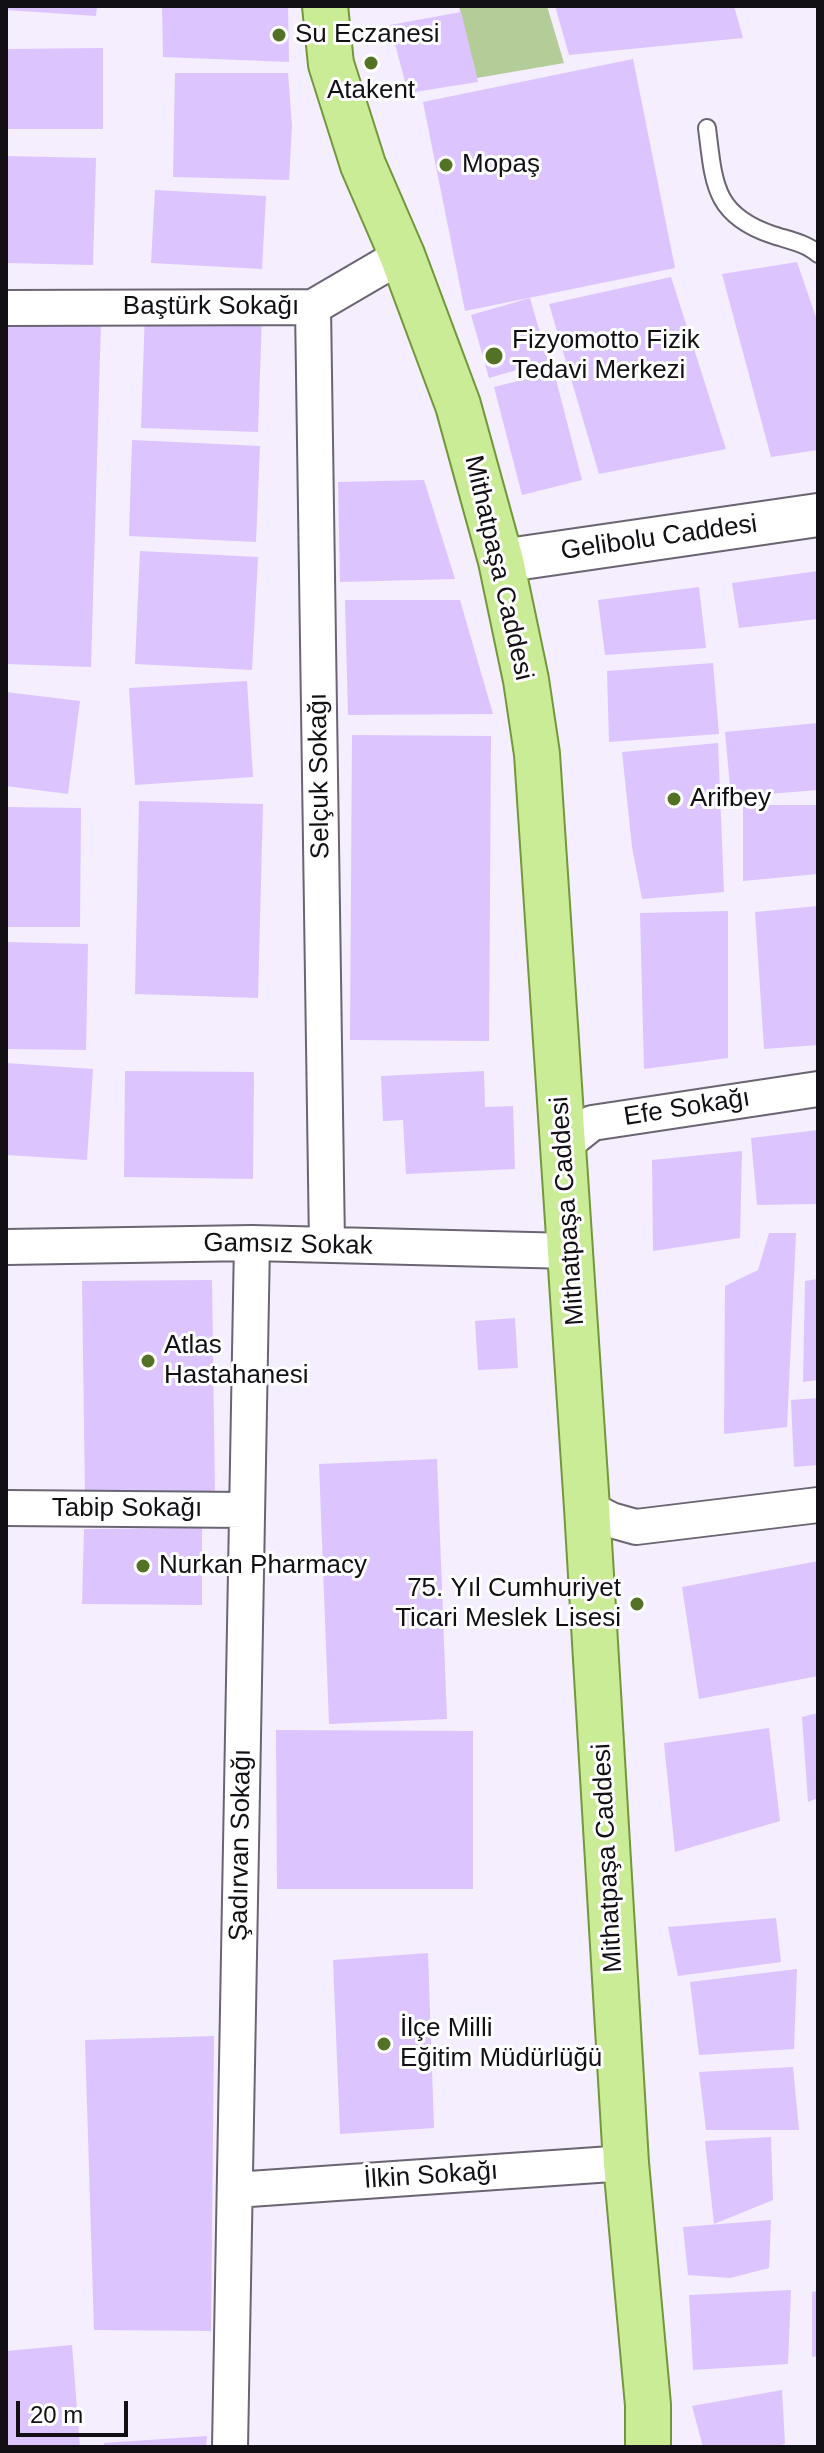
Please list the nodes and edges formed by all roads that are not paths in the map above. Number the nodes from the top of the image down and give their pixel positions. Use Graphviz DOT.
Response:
graph roads {
  1 [pos="325,6"];
  2 [pos="707,128"];
  3 [pos="818,254"];
  4 [pos="402,255"];
  5 [pos="313,307"];
  6 [pos="6,308"];
  7 [pos="818,515"];
  8 [pos="501,561"];
  9 [pos="818,1089"];
  10 [pos="563,1146"];
  11 [pos="252,1243"];
  12 [pos="327,1245"];
  13 [pos="6,1247"];
  14 [pos="571,1251"];
  15 [pos="818,1505"];
  16 [pos="6,1508"];
  17 [pos="587,1508"];
  18 [pos="247,1510"];
  19 [pos="626,2163"];
  20 [pos="235,2190"];
  21 [pos="230,2447"];
  22 [pos="648,2447"];
  1 -- 4 [label="main road, Mithatpaşa Caddesi"];
  2 -- 3 [label="lane"];
  4 -- 5 [label="street, Baştürk Sokağı"];
  4 -- 8 [label="main road, Mithatpaşa Caddesi"];
  5 -- 6 [label="street, Baştürk Sokağı"];
  5 -- 12 [label="street, Selçuk Sokağı"];
  7 -- 8 [label="street, Gelibolu Caddesi"];
  8 -- 10 [label="main road, Mithatpaşa Caddesi"];
  9 -- 10 [label="street, Efe Sokağı"];
  10 -- 14 [label="main road, Mithatpaşa Caddesi"];
  11 -- 12 [label="street, Gamsız Sokak"];
  11 -- 13 [label="street, Gamsız Sokak"];
  11 -- 18 [label="street, Şadırvan Sokağı"];
  12 -- 14 [label="street, Gamsız Sokak"];
  14 -- 17 [label="main road, Mithatpaşa Caddesi"];
  15 -- 17 [label="street"];
  16 -- 18 [label="street, Tabip Sokağı"];
  17 -- 19 [label="main road, Mithatpaşa Caddesi"];
  18 -- 20 [label="street, Şadırvan Sokağı"];
  19 -- 20 [label="street, İlkin Sokağı"];
  19 -- 22 [label="main road, Mithatpaşa Caddesi"];
  20 -- 21 [label="street, Şadırvan Sokağı"];
}
